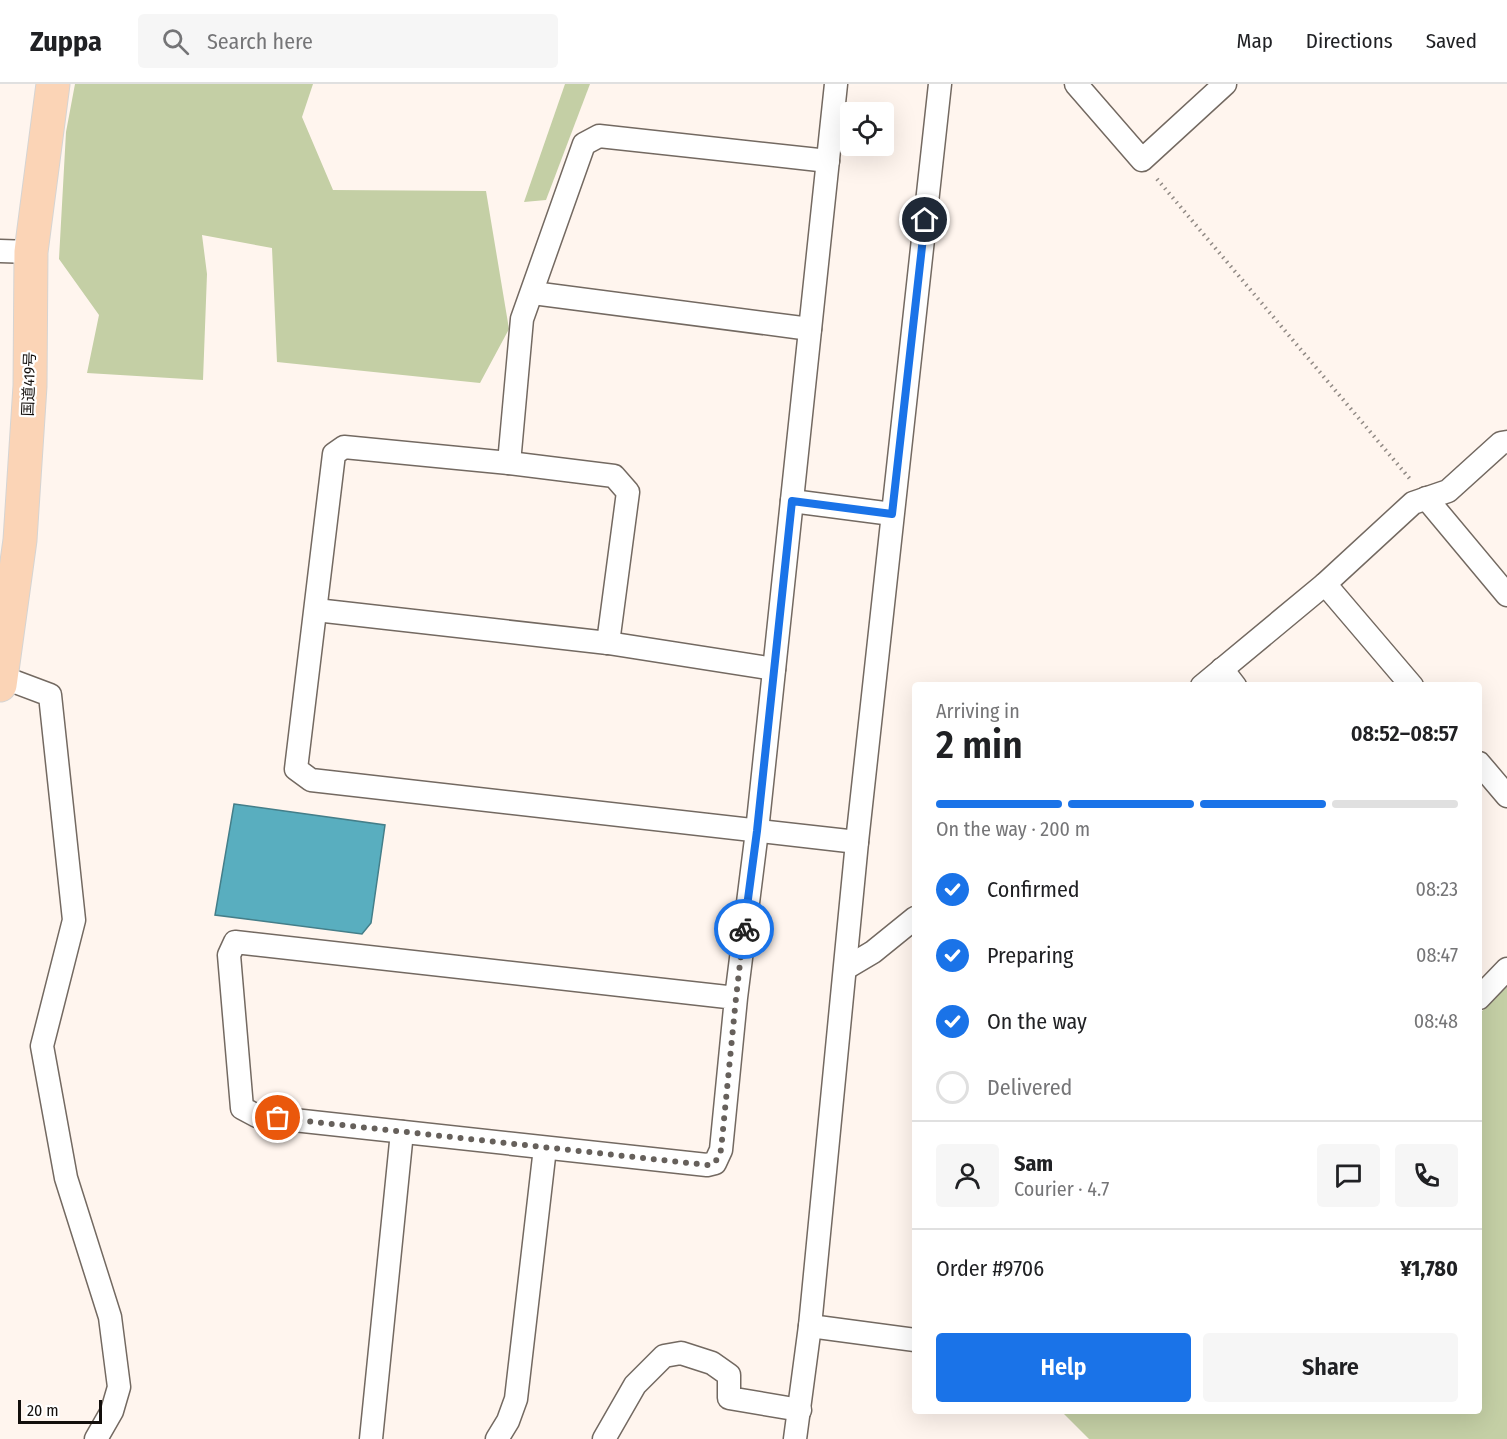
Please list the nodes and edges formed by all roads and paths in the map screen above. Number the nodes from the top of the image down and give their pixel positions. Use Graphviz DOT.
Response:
graph roads {
  1 [pos="53,84"];
  2 [pos="836,84"];
  3 [pos="940,84"];
  4 [pos="1076,84"];
  5 [pos="1225,84"];
  6 [pos="1142,160"];
  7 [pos="828,161"];
  8 [pos="16,251"];
  9 [pos="532,293"];
  10 [pos="810,328"];
  11 [pos="1507,442"];
  12 [pos="509,463"];
  13 [pos="1426,498"];
  14 [pos="792,501"];
  15 [pos="892,514"];
  16 [pos="1324,584"];
  17 [pos="1507,595"];
  18 [pos="316,610"];
  19 [pos="608,643"];
  20 [pos="774,669"];
  21 [pos="1229,677"];
  22 [pos="1,681"];
  23 [pos="1214,682"];
  24 [pos="1409,682"];
  25 [pos="1482,767"];
  26 [pos="1507,796"];
  27 [pos="757,831"];
  28 [pos="857,842"];
  29 [pos="912,920"];
  30 [pos="846,968"];
  31 [pos="1507,969"];
  32 [pos="1482,989"];
  33 [pos="736,998"];
  34 [pos="402,1132"];
  35 [pos="545,1148"];
  36 [pos="810,1326"];
  37 [pos="912,1340"];
  38 [pos="800,1410"];
  39 [pos="96,1439"];
  40 [pos="371,1439"];
  41 [pos="497,1439"];
  42 [pos="604,1439"];
  43 [pos="795,1439"];
  1 -- 8 [label="highway, 国道419号"];
  2 -- 7 [label="street"];
  3 -- 15 [label="street"];
  4 -- 6 [label="street"];
  5 -- 6 [label="street"];
  6 -- 13 [label="path"];
  7 -- 9 [label="street"];
  7 -- 10 [label="street"];
  8 -- 22 [label="highway, 国道419号"];
  9 -- 10 [label="street"];
  9 -- 12 [label="street"];
  10 -- 14 [label="street"];
  11 -- 13 [label="street"];
  12 -- 18 [label="street"];
  12 -- 19 [label="street"];
  13 -- 16 [label="street"];
  13 -- 17 [label="street"];
  14 -- 15 [label="street"];
  14 -- 20 [label="street"];
  15 -- 28 [label="street"];
  16 -- 21 [label="street"];
  16 -- 24 [label="street"];
  18 -- 19 [label="street"];
  18 -- 27 [label="street"];
  19 -- 20 [label="street"];
  20 -- 27 [label="street"];
  21 -- 23 [label="street"];
  22 -- 39 [label="street"];
  25 -- 26 [label="street"];
  27 -- 28 [label="street"];
  27 -- 33 [label="street"];
  28 -- 30 [label="street"];
  29 -- 30 [label="street"];
  30 -- 36 [label="street"];
  31 -- 32 [label="street"];
  33 -- 34 [label="street"];
  33 -- 35 [label="street"];
  34 -- 35 [label="street"];
  34 -- 40 [label="street"];
  35 -- 41 [label="street"];
  36 -- 37 [label="street"];
  36 -- 38 [label="street"];
  38 -- 42 [label="street"];
  38 -- 43 [label="street"];
}
